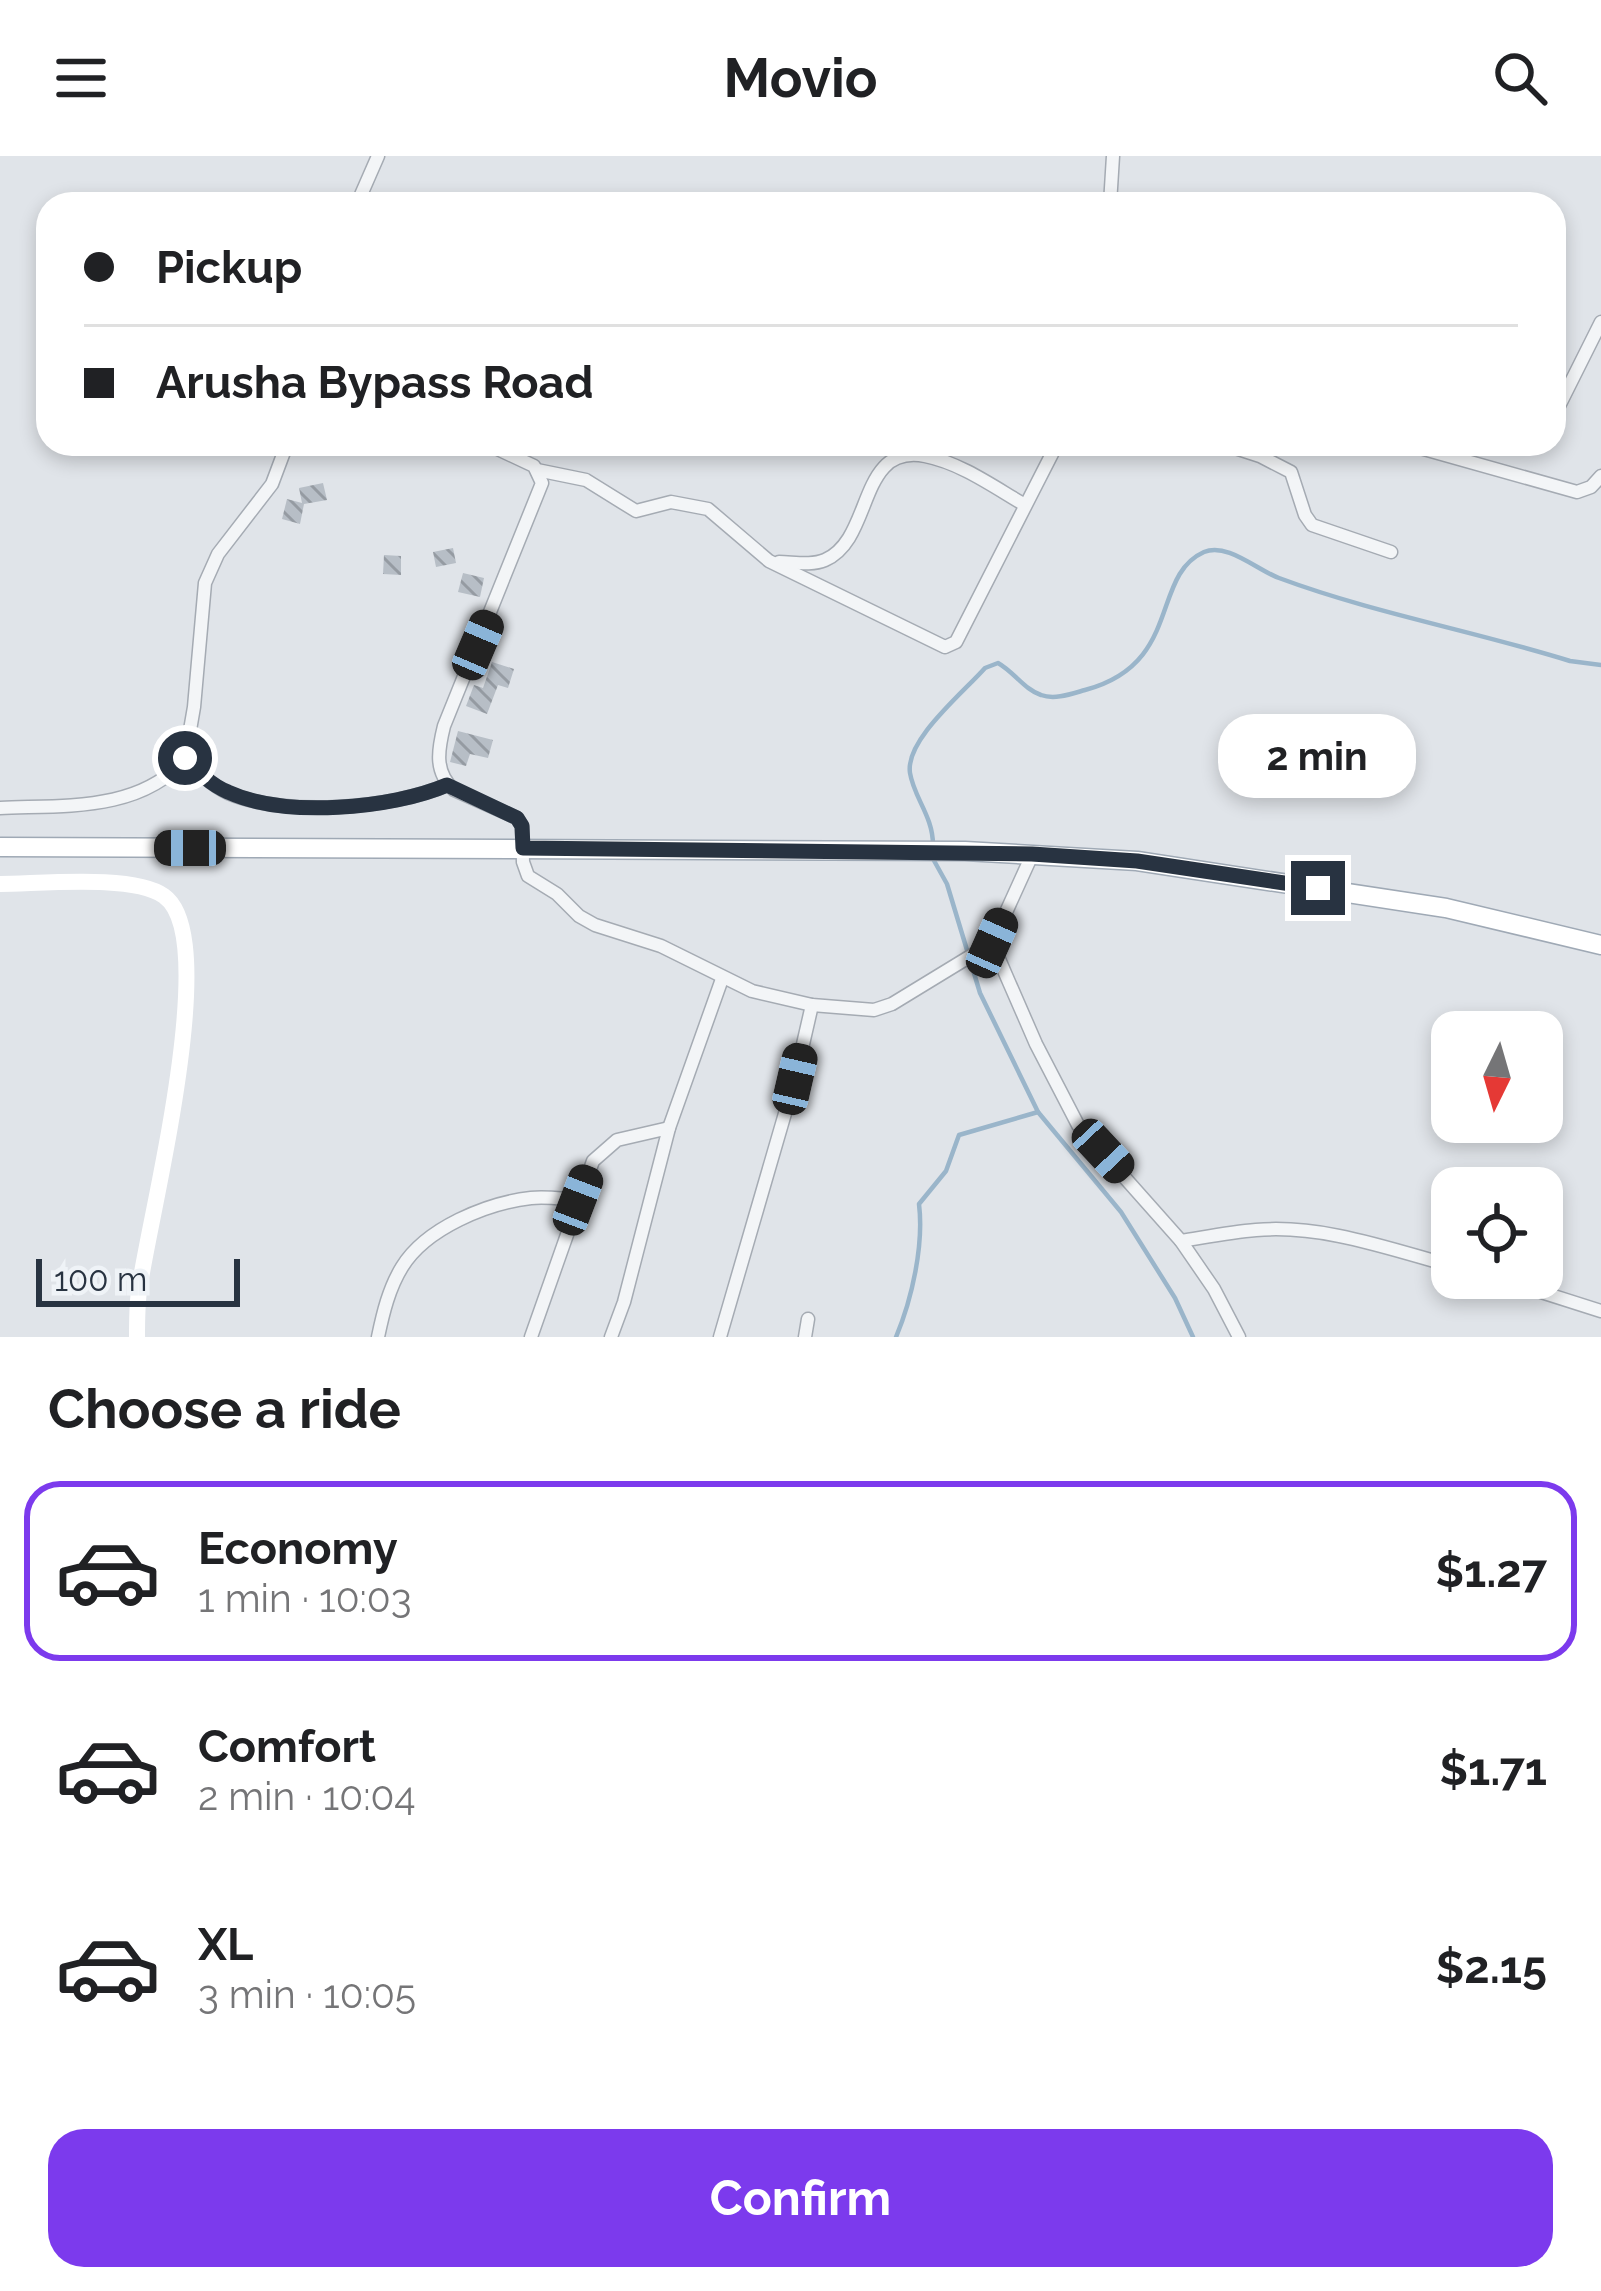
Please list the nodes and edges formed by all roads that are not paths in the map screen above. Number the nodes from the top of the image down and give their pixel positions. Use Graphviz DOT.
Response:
graph roads {
  1 [pos="378,156"];
  2 [pos="1113,156"];
  3 [pos="362,192"];
  4 [pos="1111,192"];
  5 [pos="1601,322"];
  6 [pos="1566,392"];
  7 [pos="282,456"];
  8 [pos="515,456"];
  9 [pos="901,456"];
  10 [pos="916,456"];
  11 [pos="1051,456"];
  12 [pos="1260,456"];
  13 [pos="1448,456"];
  14 [pos="537,470"];
  15 [pos="1601,476"];
  16 [pos="1025,505"];
  17 [pos="1391,553"];
  18 [pos="769,561"];
  19 [pos="185,758"];
  20 [pos="447,785"];
  21 [pos="0,808"];
  22 [pos="0,847"];
  23 [pos="523,848"];
  24 [pos="1032,854"];
  25 [pos="0,884"];
  26 [pos="992,943"];
  27 [pos="1601,945"];
  28 [pos="722,979"];
  29 [pos="812,1005"];
  30 [pos="669,1128"];
  31 [pos="578,1200"];
  32 [pos="1181,1241"];
  33 [pos="1431,1260"];
  34 [pos="1563,1299"];
  35 [pos="1601,1311"];
  36 [pos="808,1319"];
  37 [pos="137,1337"];
  38 [pos="378,1337"];
  39 [pos="531,1337"];
  40 [pos="611,1337"];
  41 [pos="721,1337"];
  42 [pos="806,1337"];
  43 [pos="1239,1337"];
  1 -- 3 [label="street"];
  2 -- 4 [label="street"];
  5 -- 6 [label="street"];
  7 -- 19 [label="street"];
  8 -- 14 [label="street"];
  9 -- 18 [label="street"];
  10 -- 16 [label="street"];
  11 -- 16 [label="street"];
  12 -- 17 [label="street"];
  13 -- 15 [label="street"];
  14 -- 18 [label="street"];
  14 -- 20 [label="street"];
  16 -- 18 [label="street"];
  19 -- 20 [label="street"];
  19 -- 21 [label="street"];
  20 -- 23 [label="street"];
  22 -- 23 [label="main road"];
  23 -- 24 [label="main road"];
  23 -- 28 [label="street"];
  24 -- 26 [label="street"];
  24 -- 27 [label="main road"];
  25 -- 37 [label="street"];
  26 -- 29 [label="street"];
  26 -- 32 [label="street"];
  28 -- 29 [label="street"];
  28 -- 30 [label="street"];
  29 -- 41 [label="street"];
  30 -- 31 [label="street"];
  30 -- 40 [label="street"];
  31 -- 38 [label="street"];
  31 -- 39 [label="street"];
  32 -- 33 [label="street"];
  32 -- 43 [label="street"];
  34 -- 35 [label="street"];
  36 -- 42 [label="street"];
}
